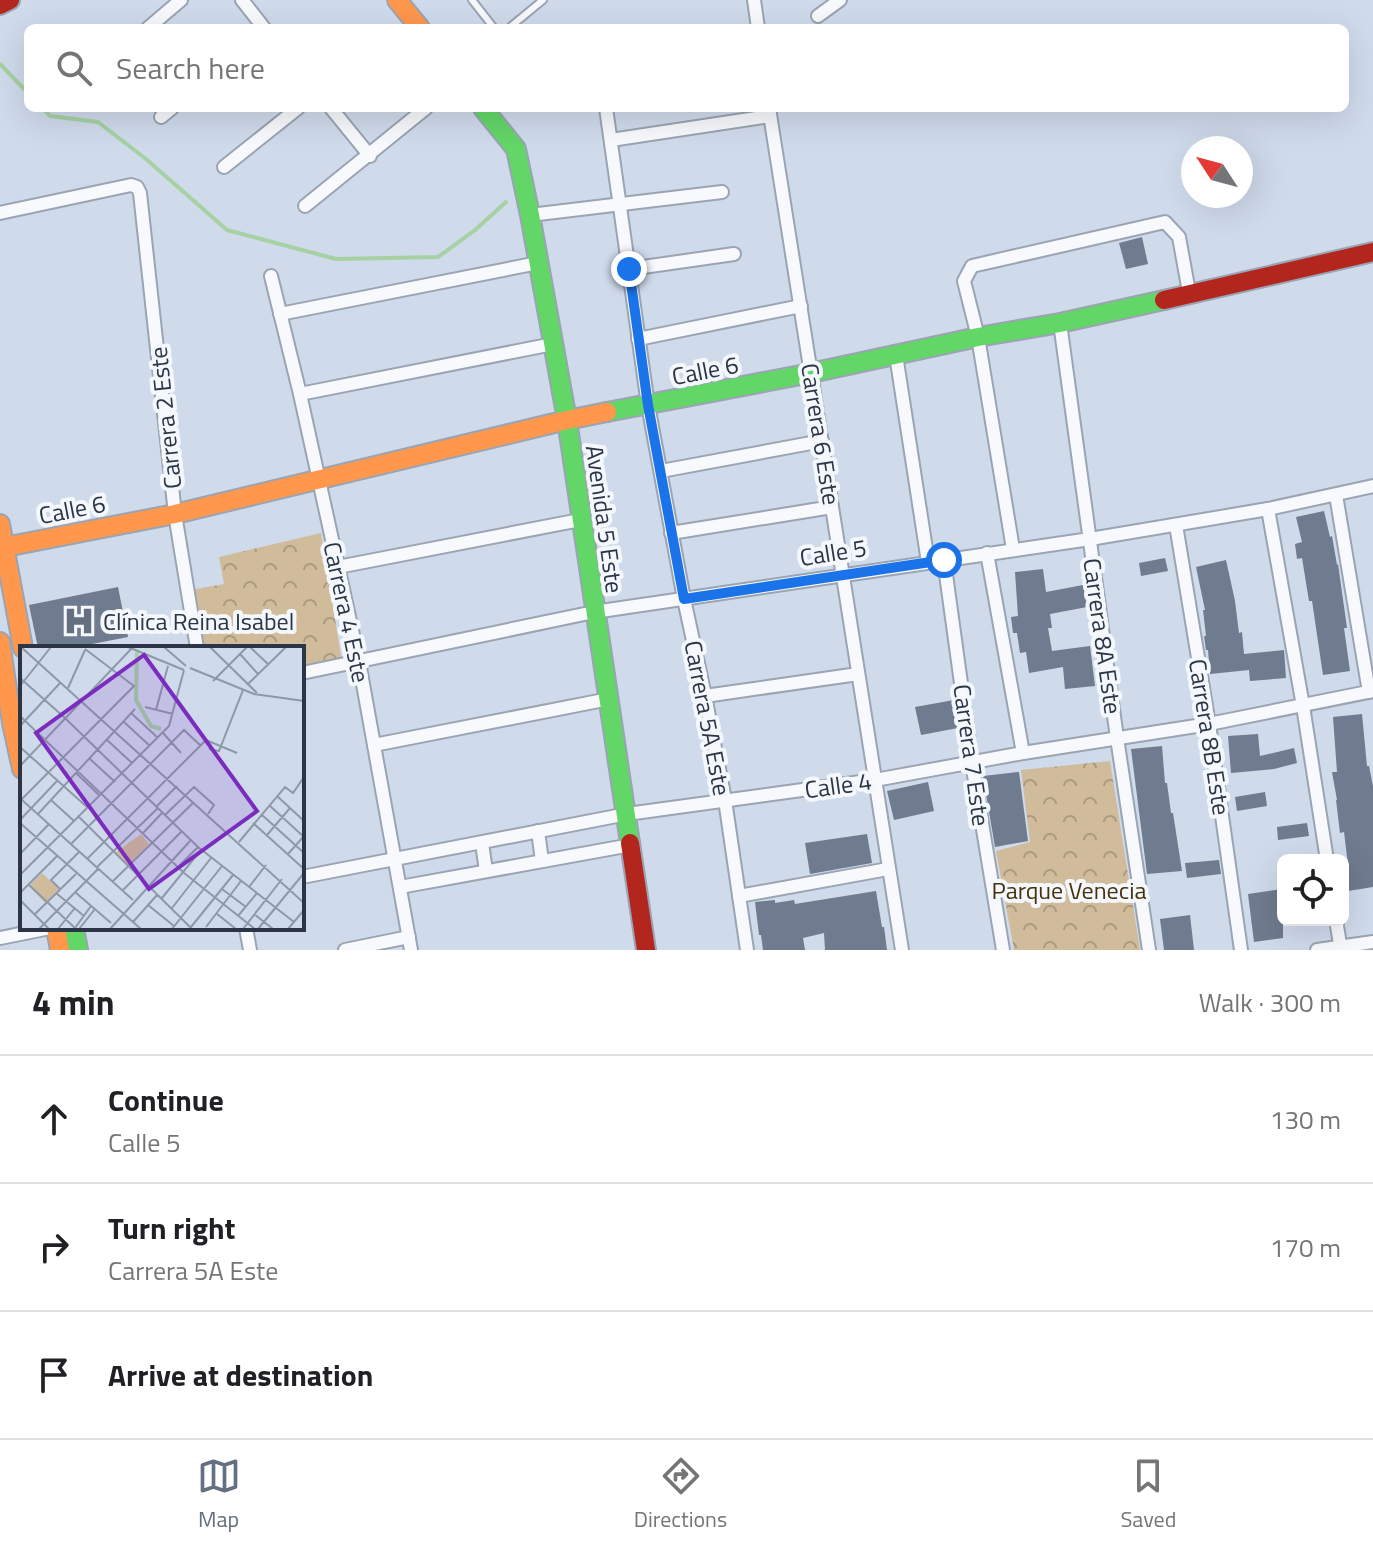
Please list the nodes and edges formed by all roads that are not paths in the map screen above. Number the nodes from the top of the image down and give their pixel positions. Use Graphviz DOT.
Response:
graph roads {
  1 [pos="10,0"];
  2 [pos="181,0"];
  3 [pos="242,0"];
  4 [pos="397,0"];
  5 [pos="472,0"];
  6 [pos="543,0"];
  7 [pos="754,0"];
  8 [pos="840,0"];
  9 [pos="0,5"];
  10 [pos="818,16"];
  11 [pos="153,24"];
  12 [pos="261,24"];
  13 [pos="417,24"];
  14 [pos="491,24"];
  15 [pos="514,24"];
  16 [pos="757,24"];
  17 [pos="167,112"];
  18 [pos="293,112"];
  19 [pos="334,112"];
  20 [pos="421,112"];
  21 [pos="486,112"];
  22 [pos="607,112"];
  23 [pos="770,112"];
  24 [pos="161,117"];
  25 [pos="611,140"];
  26 [pos="370,156"];
  27 [pos="224,167"];
  28 [pos="722,192"];
  29 [pos="619,204"];
  30 [pos="305,206"];
  31 [pos="0,213"];
  32 [pos="530,215"];
  33 [pos="1373,252"];
  34 [pos="734,254"];
  35 [pos="538,263"];
  36 [pos="629,269"];
  37 [pos="271,276"];
  38 [pos="1189,292"];
  39 [pos="801,306"];
  40 [pos="280,314"];
  41 [pos="1060,323"];
  42 [pos="978,337"];
  43 [pos="638,339"];
  44 [pos="553,344"];
  45 [pos="896,355"];
  46 [pos="811,373"];
  47 [pos="300,394"];
  48 [pos="648,405"];
  49 [pos="567,420"];
  50 [pos="822,441"];
  51 [pos="661,471"];
  52 [pos="319,481"];
  53 [pos="1372,490"];
  54 [pos="1336,495"];
  55 [pos="832,507"];
  56 [pos="1268,509"];
  57 [pos="175,514"];
  58 [pos="580,520"];
  59 [pos="0,524"];
  60 [pos="1176,525"];
  61 [pos="671,533"];
  62 [pos="1090,539"];
  63 [pos="2,547"];
  64 [pos="1013,549"];
  65 [pos="987,553"];
  66 [pos="944,560"];
  67 [pos="928,562"];
  68 [pos="338,567"];
  69 [pos="843,575"];
  70 [pos="684,599"];
  71 [pos="594,612"];
  72 [pos="0,642"];
  73 [pos="23,646"];
  74 [pos="197,646"];
  75 [pos="359,662"];
  76 [pos="304,673"];
  77 [pos="858,674"];
  78 [pos="1371,691"];
  79 [pos="705,696"];
  80 [pos="609,699"];
  81 [pos="1303,706"];
  82 [pos="11,723"];
  83 [pos="1209,724"];
  84 [pos="1117,738"];
  85 [pos="374,745"];
  86 [pos="1023,753"];
  87 [pos="20,761"];
  88 [pos="972,763"];
  89 [pos="875,780"];
  90 [pos="725,800"];
  91 [pos="627,814"];
  92 [pos="538,831"];
  93 [pos="482,843"];
  94 [pos="631,845"];
  95 [pos="1326,854"];
  96 [pos="394,859"];
  97 [pos="542,861"];
  98 [pos="888,869"];
  99 [pos="486,871"];
  100 [pos="304,877"];
  101 [pos="400,887"];
  102 [pos="739,896"];
  103 [pos="1337,926"];
  104 [pos="42,930"];
  105 [pos="54,930"];
  106 [pos="74,930"];
  107 [pos="246,930"];
  108 [pos="0,938"];
  109 [pos="1373,942"];
  110 [pos="410,943"];
  111 [pos="1340,948"];
  112 [pos="60,950"];
  113 [pos="78,950"];
  114 [pos="250,950"];
  115 [pos="345,950"];
  116 [pos="646,950"];
  117 [pos="747,950"];
  118 [pos="902,950"];
  119 [pos="1003,950"];
  120 [pos="1149,950"];
  121 [pos="1241,950"];
  122 [pos="1317,950"];
  1 -- 9 [label="street"];
  2 -- 11 [label="street"];
  3 -- 12 [label="street"];
  4 -- 13 [label="street"];
  5 -- 14 [label="lane"];
  6 -- 15 [label="lane"];
  7 -- 16 [label="street"];
  8 -- 10 [label="street"];
  17 -- 24 [label="street"];
  18 -- 27 [label="street"];
  19 -- 26 [label="street"];
  20 -- 26 [label="street"];
  21 -- 32 [label="street, Avenida 5 Este"];
  22 -- 25 [label="street, Carrera 5A Este"];
  23 -- 25 [label="street"];
  23 -- 39 [label="street, Carrera 6 Este"];
  25 -- 29 [label="street, Carrera 5A Este"];
  26 -- 30 [label="street"];
  28 -- 29 [label="street"];
  29 -- 32 [label="street"];
  29 -- 36 [label="street, Carrera 5A Este"];
  31 -- 57 [label="street, Carrera 2 Este"];
  32 -- 35 [label="street, Avenida 5 Este"];
  33 -- 38 [label="street, Calle 6"];
  34 -- 36 [label="street"];
  35 -- 40 [label="street"];
  35 -- 44 [label="street, Avenida 5 Este"];
  36 -- 43 [label="street, Carrera 5A Este"];
  37 -- 40 [label="street, Carrera 4 Este"];
  38 -- 41 [label="street, Calle 6"];
  38 -- 42 [label="street"];
  39 -- 43 [label="street"];
  39 -- 46 [label="street, Carrera 6 Este"];
  40 -- 47 [label="street, Carrera 4 Este"];
  41 -- 42 [label="street, Calle 6"];
  41 -- 62 [label="street, Carrera 8A Este"];
  42 -- 45 [label="street, Calle 6"];
  42 -- 64 [label="street"];
  43 -- 48 [label="street, Carrera 5A Este"];
  44 -- 47 [label="street"];
  44 -- 49 [label="street, Avenida 5 Este"];
  45 -- 46 [label="street, Calle 6"];
  45 -- 67 [label="street"];
  46 -- 48 [label="street, Calle 6"];
  46 -- 50 [label="street, Carrera 6 Este"];
  47 -- 52 [label="street, Carrera 4 Este"];
  48 -- 49 [label="street, Calle 6"];
  48 -- 51 [label="street, Carrera 5A Este"];
  49 -- 52 [label="street, Calle 6"];
  49 -- 58 [label="street, Avenida 5 Este"];
  50 -- 51 [label="street"];
  50 -- 55 [label="street, Carrera 6 Este"];
  51 -- 61 [label="street, Carrera 5A Este"];
  52 -- 57 [label="street, Calle 6"];
  52 -- 68 [label="street, Carrera 4 Este"];
  53 -- 54 [label="street, Calle 5"];
  54 -- 56 [label="street, Calle 5"];
  54 -- 78 [label="street"];
  55 -- 61 [label="street"];
  55 -- 69 [label="street, Carrera 6 Este"];
  56 -- 60 [label="street, Calle 5"];
  56 -- 81 [label="street"];
  57 -- 63 [label="street, Calle 6"];
  57 -- 74 [label="street, Carrera 2 Este"];
  58 -- 68 [label="street"];
  58 -- 71 [label="street, Avenida 5 Este"];
  59 -- 63 [label="street"];
  60 -- 62 [label="street, Calle 5"];
  60 -- 83 [label="street, Carrera 8B Este"];
  61 -- 70 [label="street, Carrera 5A Este"];
  62 -- 64 [label="street, Calle 5"];
  62 -- 84 [label="street, Carrera 8A Este"];
  63 -- 73 [label="street"];
  64 -- 65 [label="street, Calle 5"];
  65 -- 66 [label="street, Calle 5"];
  65 -- 86 [label="street"];
  66 -- 67 [label="street, Calle 5"];
  66 -- 88 [label="street, Carrera 7 Este"];
  67 -- 69 [label="street, Calle 5"];
  68 -- 75 [label="street, Carrera 4 Este"];
  69 -- 70 [label="street, Calle 5"];
  69 -- 77 [label="street, Carrera 6 Este"];
  70 -- 71 [label="street, Calle 5"];
  70 -- 79 [label="street, Carrera 5A Este"];
  71 -- 75 [label="street, Calle 5"];
  71 -- 80 [label="street, Avenida 5 Este"];
  72 -- 82 [label="street"];
  75 -- 76 [label="street, Calle 5"];
  75 -- 85 [label="street, Carrera 4 Este"];
  77 -- 79 [label="street"];
  77 -- 89 [label="street, Carrera 6 Este"];
  78 -- 81 [label="street, Calle 4"];
  79 -- 90 [label="street, Carrera 5A Este"];
  80 -- 85 [label="street"];
  80 -- 91 [label="street, Avenida 5 Este"];
  81 -- 83 [label="street, Calle 4"];
  81 -- 95 [label="street"];
  82 -- 87 [label="street"];
  83 -- 84 [label="street, Calle 4"];
  83 -- 121 [label="street, Carrera 8B Este"];
  84 -- 86 [label="street, Calle 4"];
  84 -- 120 [label="street, Carrera 8A Este"];
  85 -- 96 [label="street, Carrera 4 Este"];
  86 -- 88 [label="street, Calle 4"];
  88 -- 89 [label="street, Calle 4"];
  88 -- 119 [label="street, Carrera 7 Este"];
  89 -- 90 [label="street, Calle 4"];
  89 -- 98 [label="street, Carrera 6 Este"];
  90 -- 91 [label="street, Calle 4"];
  90 -- 102 [label="street, Carrera 5A Este"];
  91 -- 92 [label="street, Calle 4"];
  91 -- 94 [label="street, Avenida 5 Este"];
  92 -- 93 [label="street, Calle 4"];
  92 -- 97 [label="street"];
  93 -- 96 [label="street, Calle 4"];
  93 -- 99 [label="street"];
  94 -- 97 [label="street"];
  94 -- 116 [label="street, Avenida 5 Este"];
  96 -- 100 [label="street, Calle 4"];
  96 -- 101 [label="street, Carrera 4 Este"];
  97 -- 99 [label="street"];
  98 -- 102 [label="street"];
  98 -- 118 [label="street, Carrera 6 Este"];
  99 -- 101 [label="street"];
  101 -- 110 [label="street, Carrera 4 Este"];
  102 -- 117 [label="street, Carrera 5A Este"];
  103 -- 111 [label="street"];
  104 -- 108 [label="street"];
  105 -- 112 [label="street"];
  106 -- 113 [label="street"];
  107 -- 114 [label="street"];
  109 -- 111 [label="street"];
  110 -- 115 [label="street"];
  111 -- 122 [label="street"];
}
